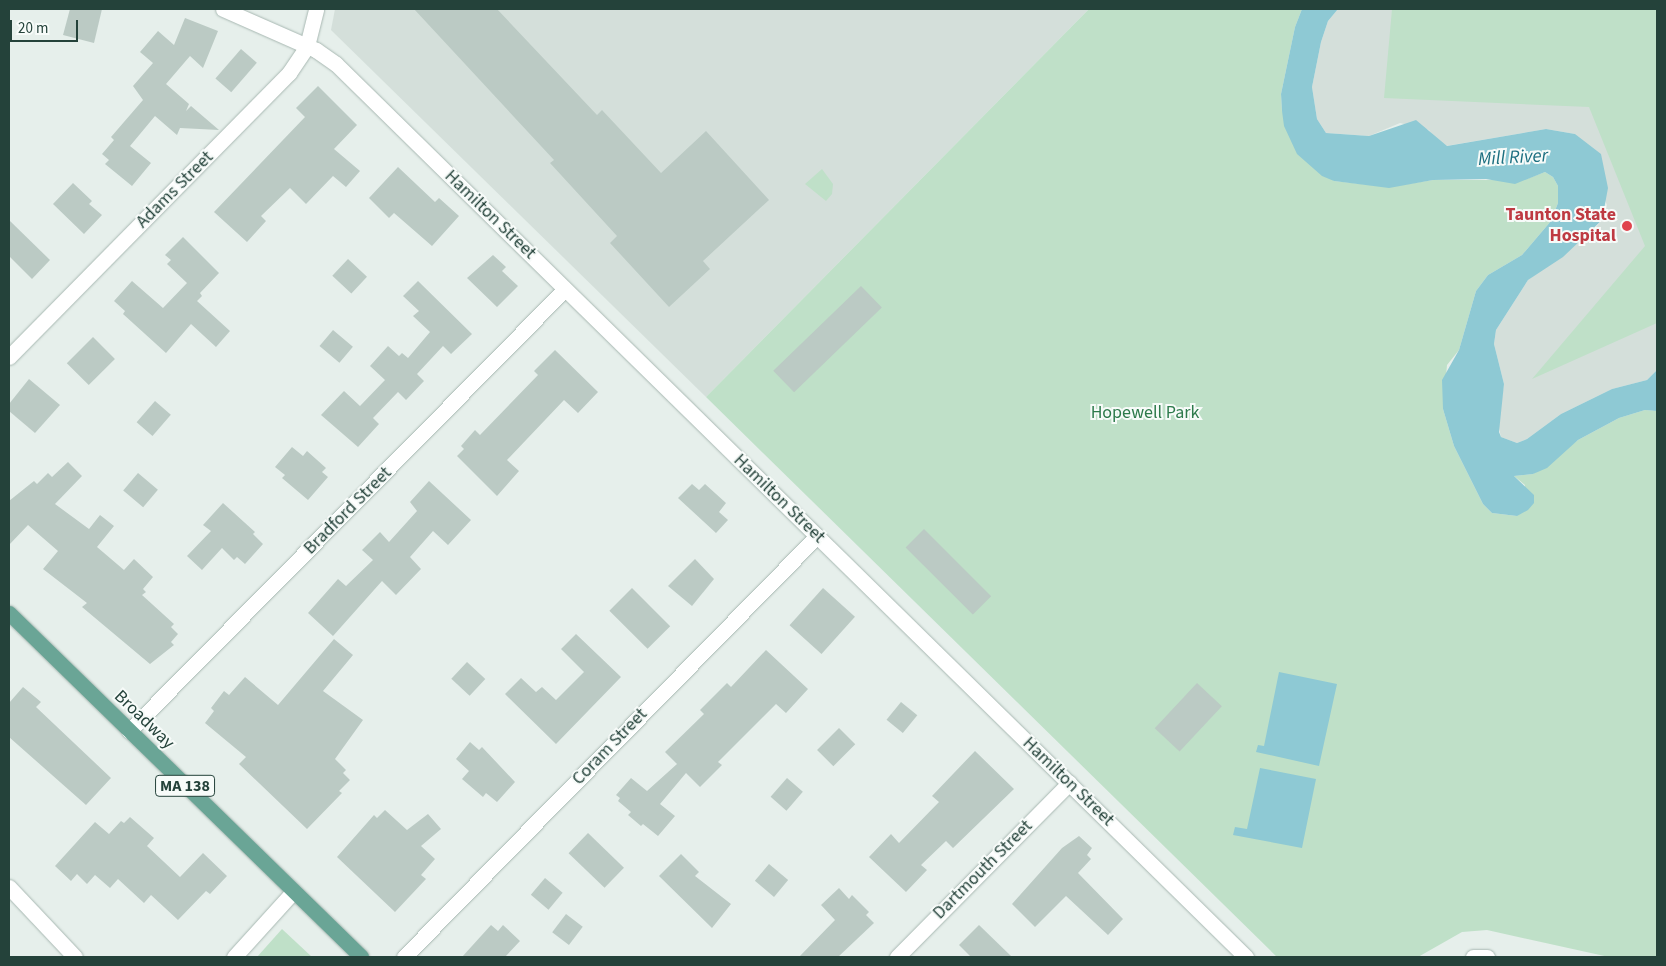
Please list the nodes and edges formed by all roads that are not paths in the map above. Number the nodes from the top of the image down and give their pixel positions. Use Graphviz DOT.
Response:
graph roads {
  1 [pos="223,9"];
  2 [pos="316,9"];
  3 [pos="308,46"];
  4 [pos="565,289"];
  5 [pos="9,357"];
  6 [pos="817,536"];
  7 [pos="9,614"];
  8 [pos="129,731"];
  9 [pos="1069,783"];
  10 [pos="9,887"];
  11 [pos="293,892"];
  12 [pos="75,957"];
  13 [pos="234,957"];
  14 [pos="361,957"];
  15 [pos="404,957"];
  16 [pos="898,957"];
  17 [pos="1246,957"];
  18 [pos="1473,957"];
  19 [pos="1487,957"];
  1 -- 3 [label="street, Hamilton Street"];
  2 -- 3 [label="street, Adams Street"];
  3 -- 4 [label="street, Hamilton Street"];
  3 -- 5 [label="street, Adams Street"];
  4 -- 6 [label="street, Hamilton Street"];
  4 -- 8 [label="street, Bradford Street"];
  6 -- 9 [label="street, Hamilton Street"];
  6 -- 15 [label="street, Coram Street"];
  7 -- 8 [label="main road, Broadway / MA 138"];
  8 -- 11 [label="main road, Broadway / MA 138"];
  9 -- 16 [label="street, Dartmouth Street"];
  9 -- 17 [label="street, Hamilton Street"];
  10 -- 12 [label="street"];
  11 -- 13 [label="street"];
  11 -- 14 [label="main road, Broadway / MA 138"];
  18 -- 19 [label="street"];
}
